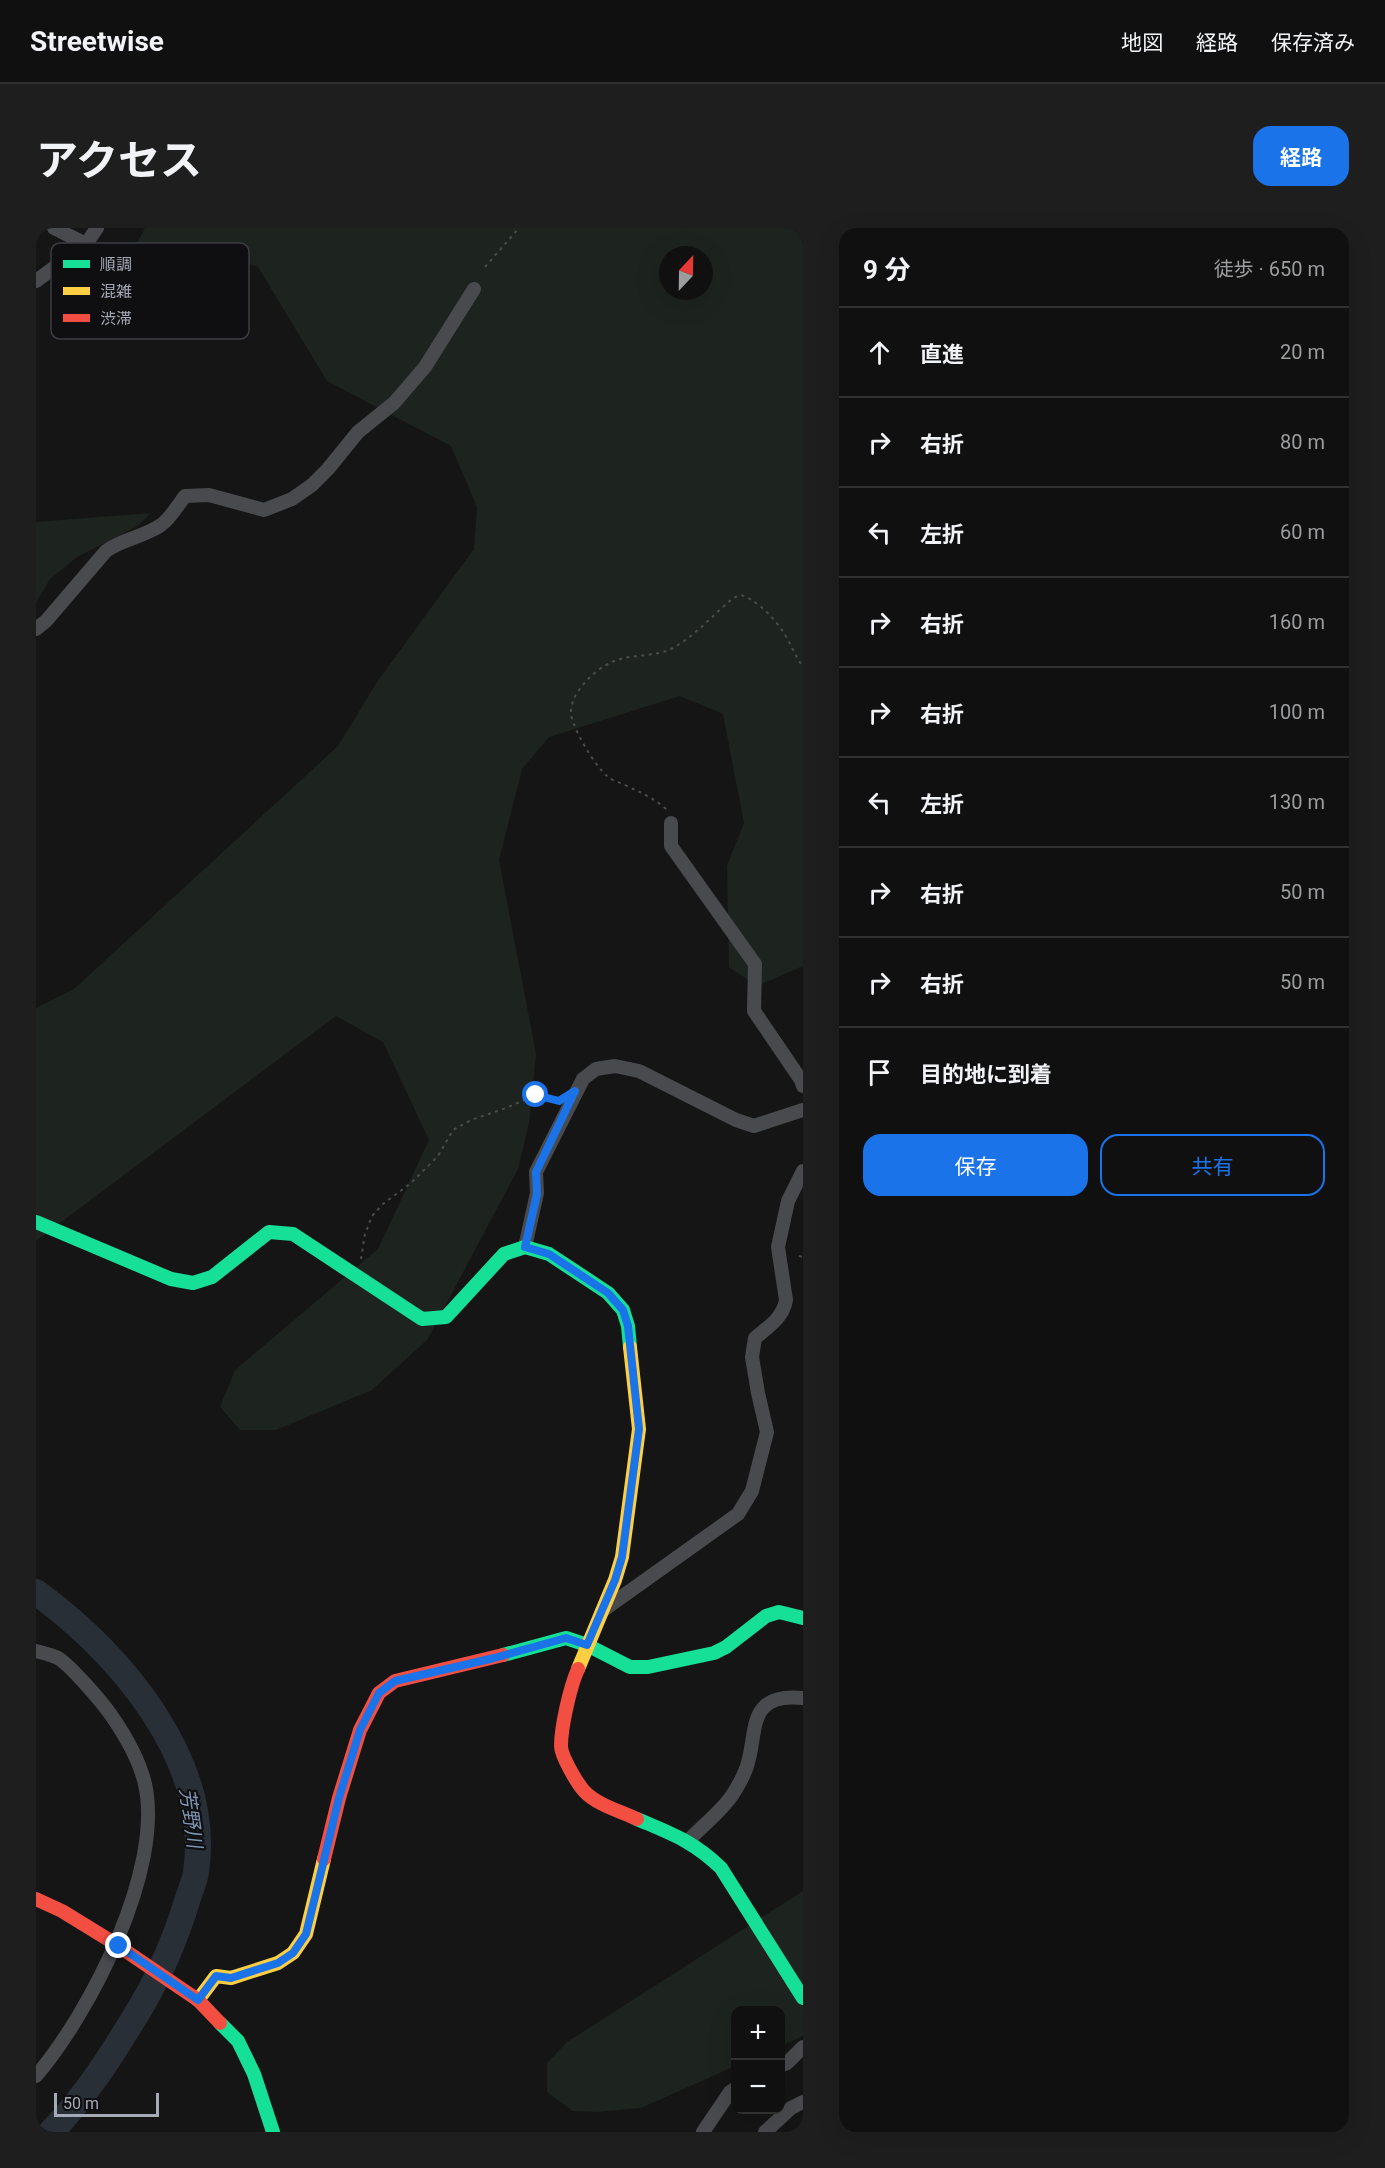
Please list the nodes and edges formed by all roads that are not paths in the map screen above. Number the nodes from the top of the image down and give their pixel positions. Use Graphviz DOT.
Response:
graph roads {
  1 [pos="54,228"];
  2 [pos="97,228"];
  3 [pos="84,243"];
  4 [pos="87,243"];
  5 [pos="51,270"];
  6 [pos="36,281"];
  7 [pos="474,290"];
  8 [pos="36,629"];
  9 [pos="671,823"];
  10 [pos="803,1086"];
  11 [pos="803,1110"];
  12 [pos="803,1171"];
  13 [pos="36,1222"];
  14 [pos="525,1247"];
  15 [pos="600,1612"];
  16 [pos="803,1618"];
  17 [pos="587,1645"];
  18 [pos="36,1651"];
  19 [pos="803,1698"];
  20 [pos="688,1841"];
  21 [pos="36,1899"];
  22 [pos="117,1945"];
  23 [pos="192,1996"];
  24 [pos="803,1998"];
  25 [pos="803,2047"];
  26 [pos="785,2065"];
  27 [pos="36,2076"];
  28 [pos="731,2091"];
  29 [pos="803,2102"];
  30 [pos="273,2132"];
  31 [pos="703,2132"];
  32 [pos="765,2132"];
  1 -- 3 [label="street"];
  2 -- 4 [label="street"];
  5 -- 6 [label="street"];
  7 -- 8 [label="street"];
  9 -- 10 [label="street"];
  11 -- 14 [label="street"];
  12 -- 15 [label="street"];
  13 -- 14 [label="street"];
  14 -- 15 [label="street"];
  15 -- 17 [label="street"];
  16 -- 17 [label="street"];
  17 -- 20 [label="street"];
  17 -- 23 [label="street"];
  18 -- 22 [label="street"];
  19 -- 20 [label="street"];
  20 -- 24 [label="street"];
  21 -- 22 [label="street"];
  22 -- 23 [label="street"];
  22 -- 27 [label="street"];
  23 -- 30 [label="street"];
  25 -- 26 [label="street"];
  28 -- 31 [label="street"];
  29 -- 32 [label="street"];
}
